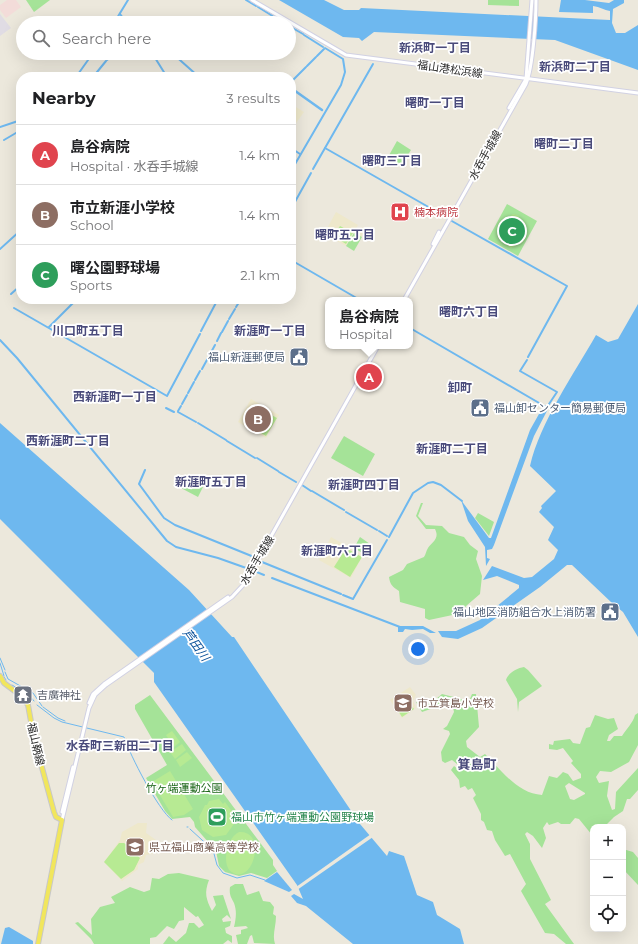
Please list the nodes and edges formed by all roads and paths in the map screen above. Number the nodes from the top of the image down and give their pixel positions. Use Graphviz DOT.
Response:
graph roads {
  1 [pos="252,0"];
  2 [pos="532,0"];
  3 [pos="536,0"];
  4 [pos="279,16"];
  5 [pos="296,26"];
  6 [pos="530,58"];
  7 [pos="527,79"];
  8 [pos="638,93"];
  9 [pos="404,297"];
  10 [pos="375,349"];
  11 [pos="0,676"];
  12 [pos="61,820"];
  13 [pos="37,944"];
  1 -- 4 [label="main road, 福山港松浜線"];
  2 -- 6 [label="main road, 水呑手城線"];
  3 -- 6 [label="main road, 水呑手城線"];
  5 -- 7 [label="main road, 福山港松浜線"];
  6 -- 7 [label="main road, 水呑手城線"];
  7 -- 8 [label="main road, 福山港松浜線"];
  7 -- 9 [label="main road, 水呑手城線"];
  10 -- 12 [label="main road, 水呑手城線"];
  11 -- 12 [label="main road, 福山鞆線"];
  12 -- 13 [label="main road"];
}
